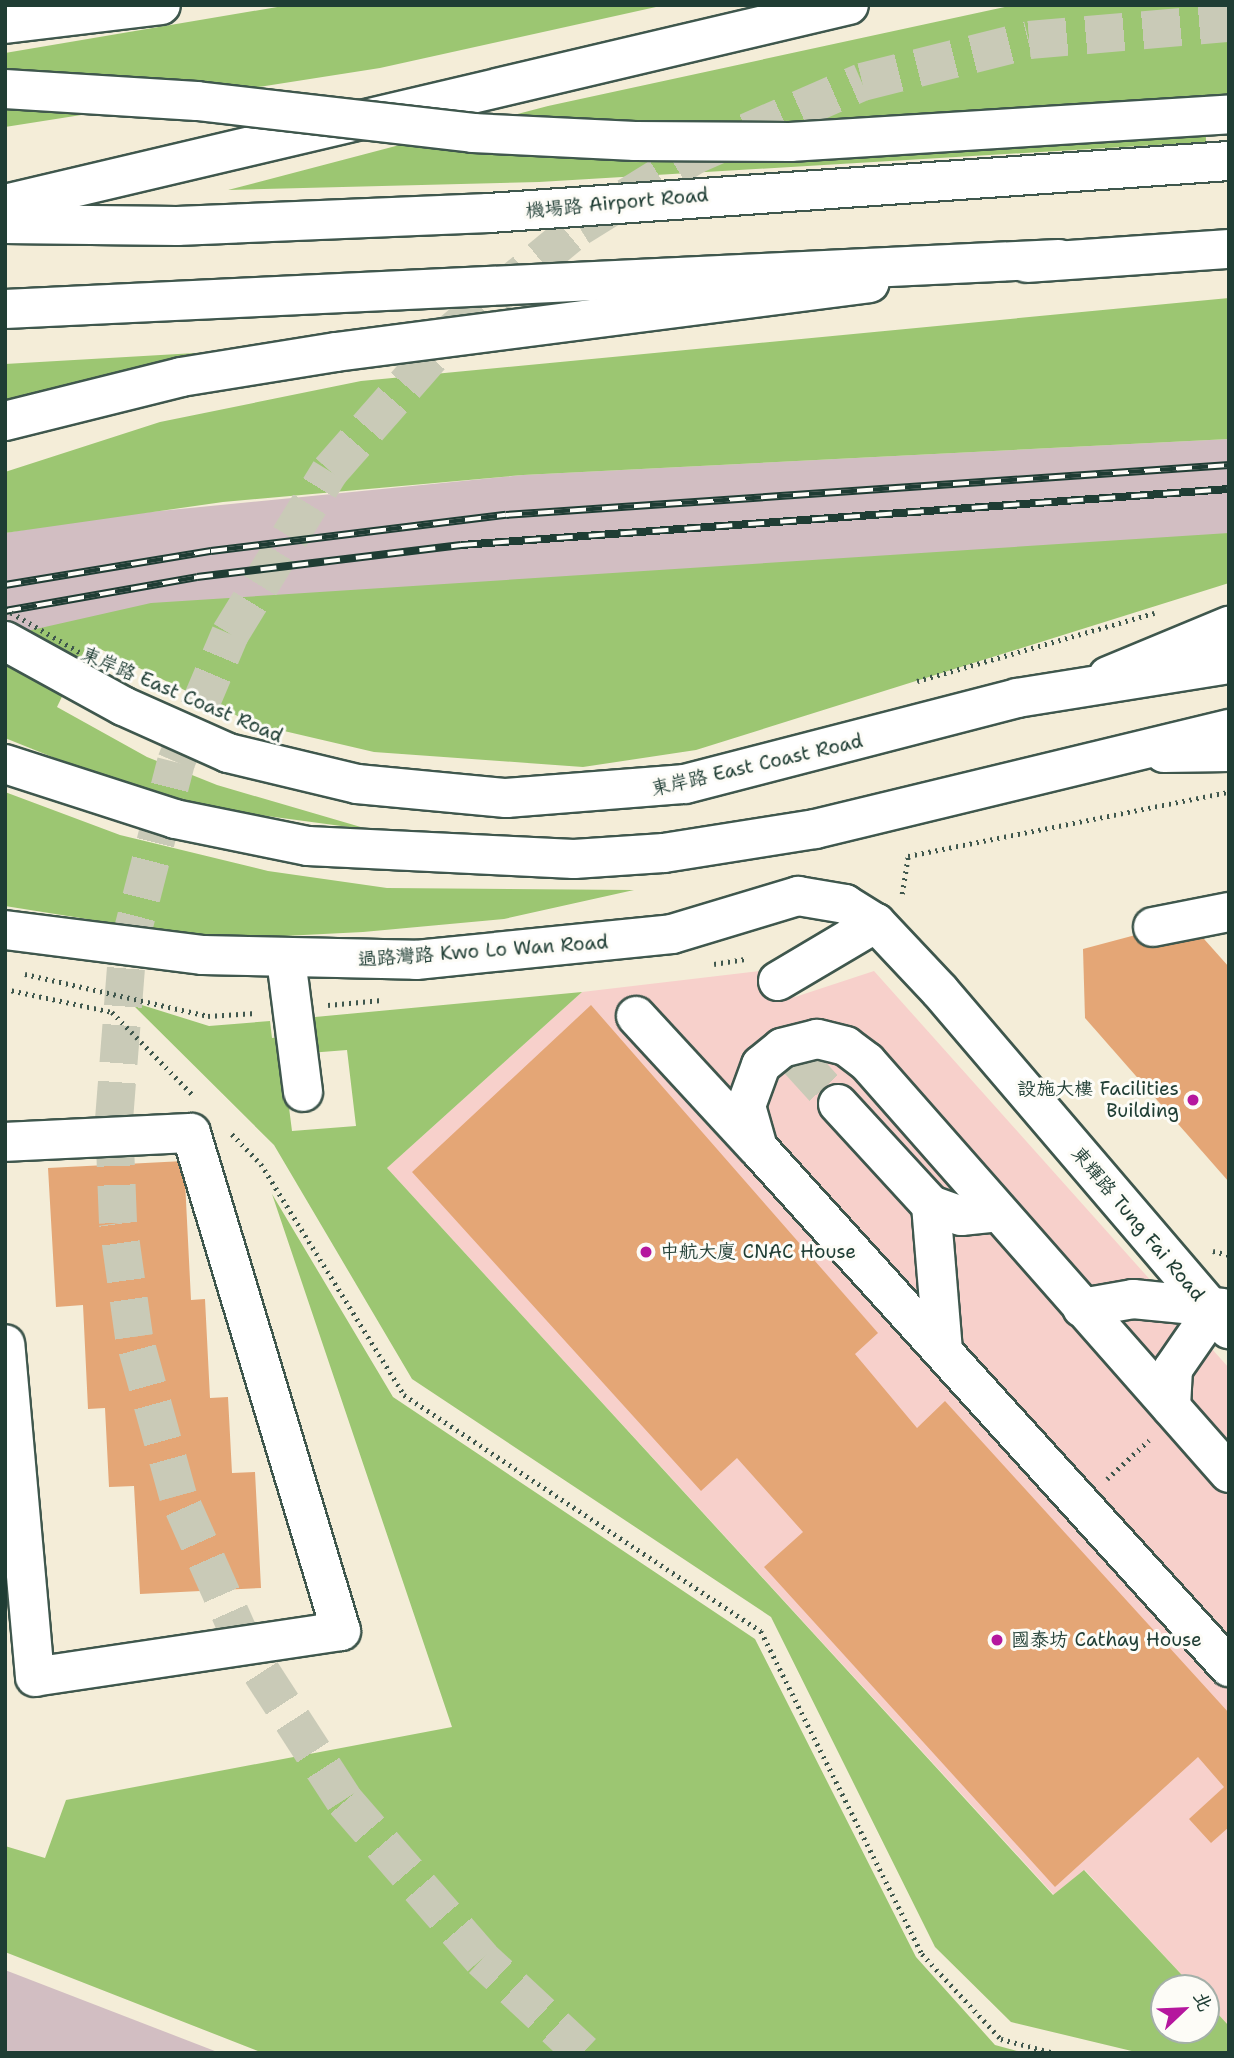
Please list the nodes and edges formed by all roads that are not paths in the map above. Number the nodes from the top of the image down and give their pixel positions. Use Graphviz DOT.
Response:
graph roads {
  1 [pos="162,5"];
  2 [pos="849,5"];
  3 [pos="5,23"];
  4 [pos="5,89"];
  5 [pos="1229,114"];
  6 [pos="1229,160"];
  7 [pos="5,204"];
  8 [pos="5,223"];
  9 [pos="1229,249"];
  10 [pos="1059,259"];
  11 [pos="5,309"];
  12 [pos="5,421"];
  13 [pos="1229,626"];
  14 [pos="5,640"];
  15 [pos="1229,664"];
  16 [pos="1099,680"];
  17 [pos="1229,729"];
  18 [pos="1229,752"];
  19 [pos="1115,754"];
  20 [pos="5,764"];
  21 [pos="749,911"];
  22 [pos="890,912"];
  23 [pos="1229,912"];
  24 [pos="1153,927"];
  25 [pos="5,930"];
  26 [pos="286,959"];
  27 [pos="778,981"];
  28 [pos="636,1016"];
  29 [pos="303,1092"];
  30 [pos="838,1104"];
  31 [pos="5,1142"];
  32 [pos="758,1148"];
  33 [pos="931,1205"];
  34 [pos="997,1212"];
  35 [pos="1082,1308"];
  36 [pos="1223,1316"];
  37 [pos="5,1344"];
  38 [pos="943,1351"];
  39 [pos="1174,1411"];
  40 [pos="1229,1473"];
  41 [pos="1229,1667"];
  1 -- 3 [label="main road"];
  2 -- 7 [label="main road"];
  4 -- 5 [label="main road, bridge"];
  6 -- 8 [label="main road, 機場路 Airport Road"];
  9 -- 10 [label="main road"];
  10 -- 11 [label="main road"];
  10 -- 12 [label="main road"];
  13 -- 16 [label="main road, 東岸路 East Coast Road"];
  14 -- 16 [label="main road, 東岸路 East Coast Road"];
  15 -- 16 [label="main road"];
  17 -- 19 [label="main road"];
  18 -- 19 [label="main road"];
  19 -- 20 [label="main road"];
  21 -- 22 [label="main road, 東輝路 Tung Fai Road"];
  21 -- 26 [label="main road, 過路灣路 Kwo Lo Wan Road"];
  22 -- 27 [label="main road"];
  22 -- 36 [label="main road, 東輝路 Tung Fai Road"];
  23 -- 24 [label="main road"];
  25 -- 26 [label="main road, 過路灣路 Kwo Lo Wan Road"];
  26 -- 29 [label="main road"];
  28 -- 32 [label="main road"];
  30 -- 33 [label="main road"];
  31 -- 37 [label="main road"];
  32 -- 34 [label="main road"];
  32 -- 38 [label="main road"];
  33 -- 34 [label="main road"];
  33 -- 38 [label="main road"];
  34 -- 35 [label="main road"];
  35 -- 36 [label="main road, 東輝路 Tung Fai Road"];
  35 -- 39 [label="main road"];
  36 -- 39 [label="main road, 東輝路 Tung Fai Road"];
  38 -- 41 [label="main road"];
  39 -- 40 [label="main road"];
}
